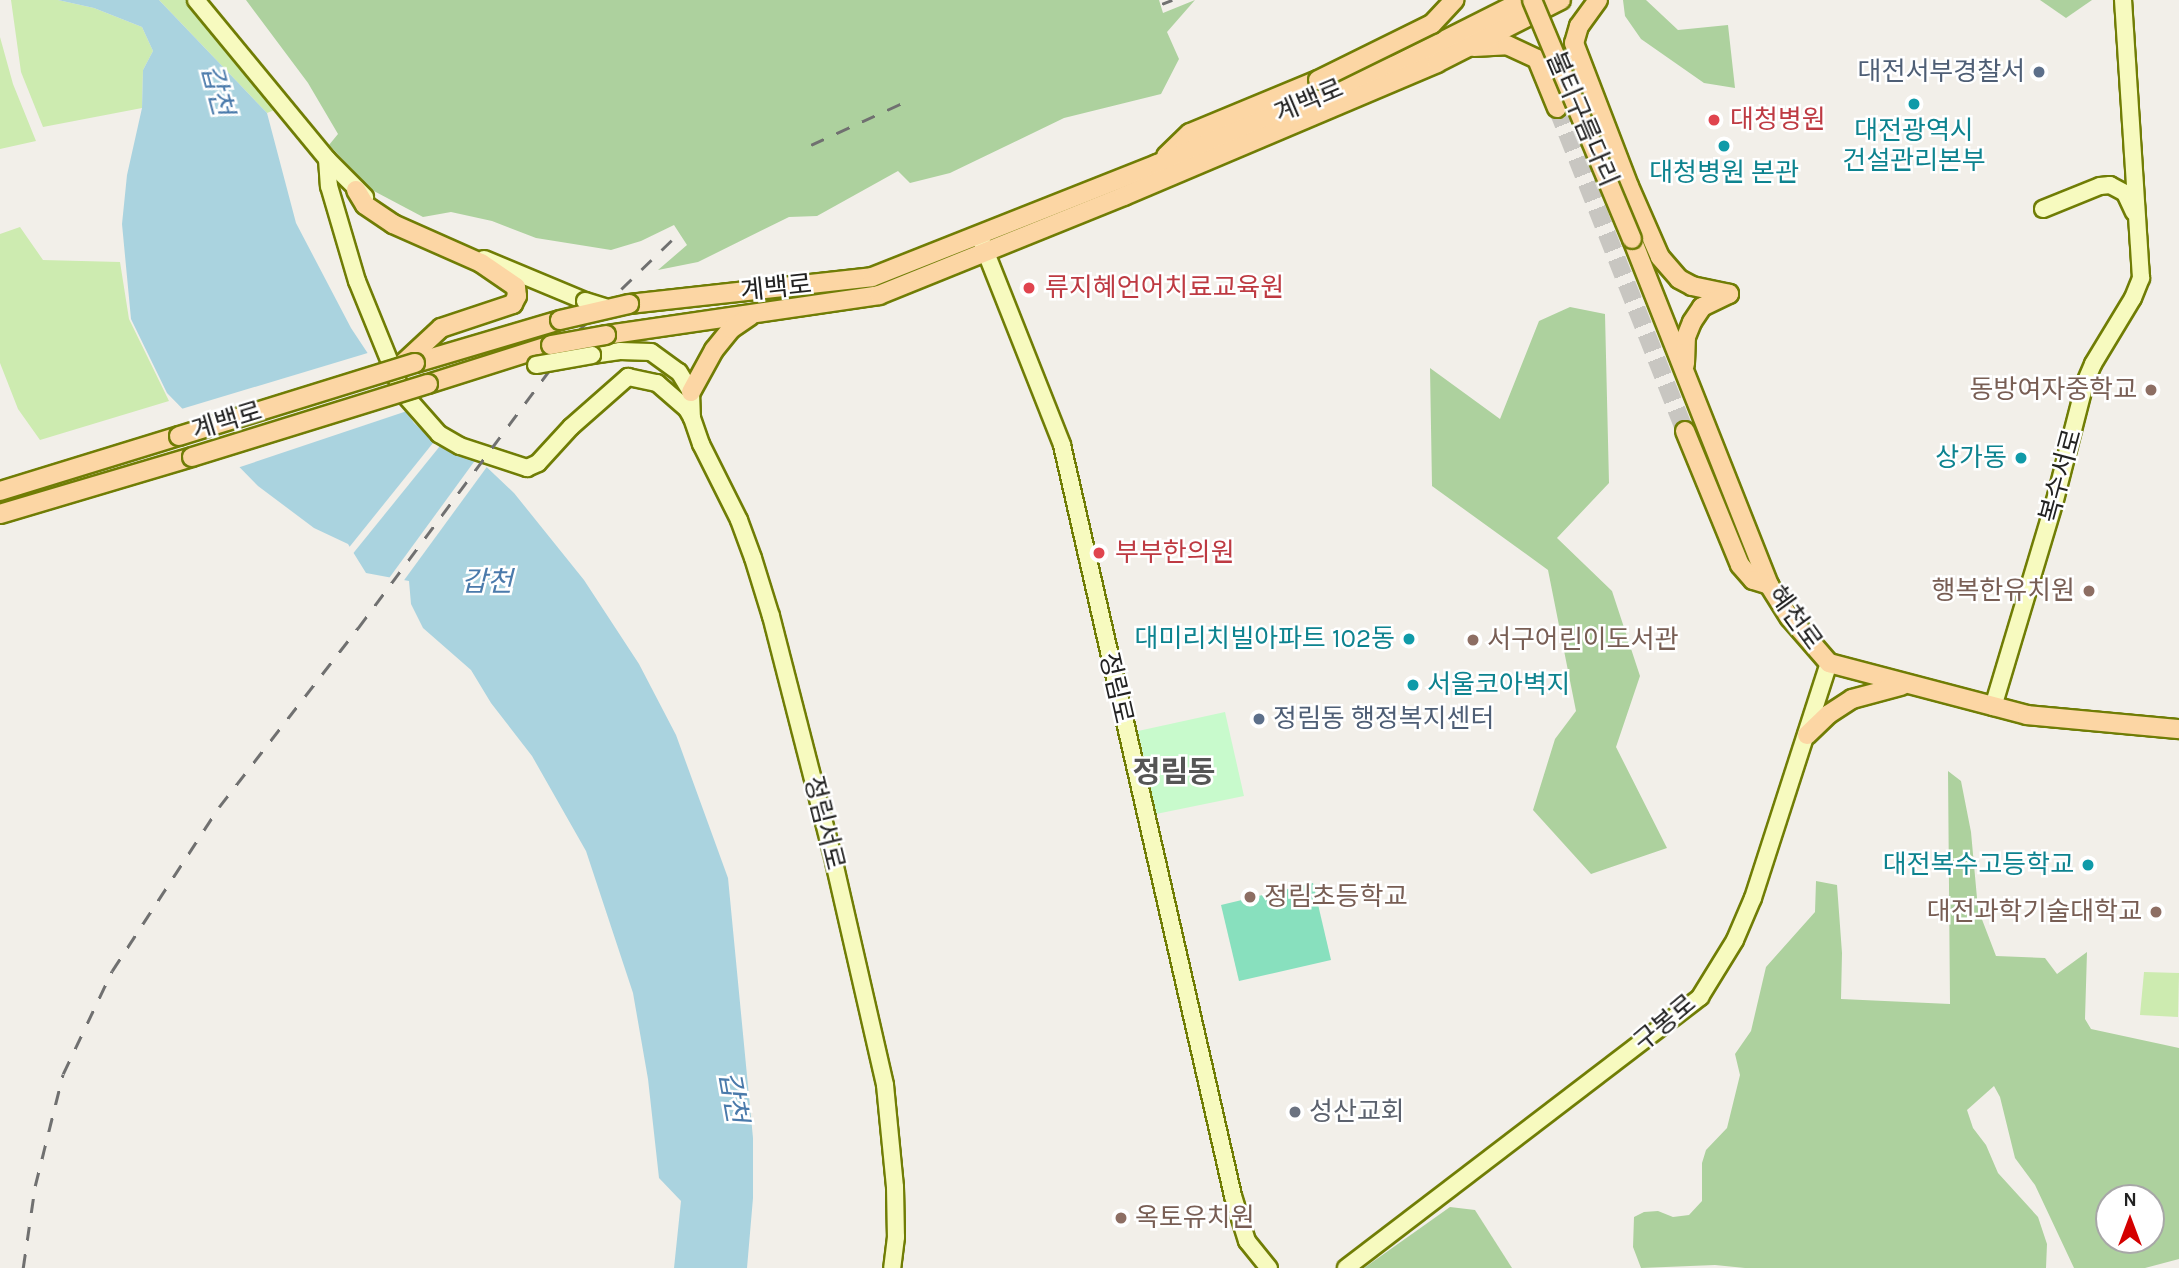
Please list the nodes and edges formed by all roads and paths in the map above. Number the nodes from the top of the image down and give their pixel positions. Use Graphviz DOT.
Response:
graph roads {
  1 [pos="196,0"];
  2 [pos="1454,0"];
  3 [pos="1524,0"];
  4 [pos="1532,0"];
  5 [pos="1561,0"];
  6 [pos="1598,0"];
  7 [pos="2123,0"];
  8 [pos="1467,48"];
  9 [pos="1423,53"];
  10 [pos="1393,66"];
  11 [pos="1557,107"];
  12 [pos="327,159"];
  13 [pos="1157,164"];
  14 [pos="356,190"];
  15 [pos="2043,208"];
  16 [pos="2138,225"];
  17 [pos="978,233"];
  18 [pos="1632,239"];
  19 [pos="985,252"];
  20 [pos="1660,257"];
  21 [pos="1656,299"];
  22 [pos="605,307"];
  23 [pos="751,315"];
  24 [pos="514,357"];
  25 [pos="413,359"];
  26 [pos="1684,371"];
  27 [pos="691,392"];
  28 [pos="692,418"];
  29 [pos="1685,430"];
  30 [pos="0,491"];
  31 [pos="0,514"];
  32 [pos="1769,584"];
  33 [pos="1829,663"];
  34 [pos="1906,685"];
  35 [pos="1993,707"];
  36 [pos="2179,729"];
  37 [pos="1807,735"];
  38 [pos="892,1268"];
  39 [pos="1269,1268"];
  40 [pos="1346,1268"];
  1 -- 12 [label="street"];
  2 -- 13 [label="main road, bridge"];
  3 -- 9 [label="main road, 계백로"];
  4 -- 18 [label="main road, 불티구름다리, bridge"];
  5 -- 8 [label="main road, 계백로"];
  6 -- 20 [label="main road"];
  7 -- 16 [label="street, 복수서로"];
  8 -- 11 [label="main road"];
  8 -- 19 [label="main road, 계백로"];
  9 -- 10 [label="main road, 계백로"];
  9 -- 10 [label="main road"];
  10 -- 13 [label="main road, 계백로"];
  12 -- 14 [label="street"];
  12 -- 28 [label="street"];
  13 -- 17 [label="main road, 계백로"];
  14 -- 22 [label="street, bridge"];
  14 -- 25 [label="main road"];
  15 -- 16 [label="street"];
  16 -- 35 [label="street, 복수서로"];
  17 -- 19 [label="street, 정림로"];
  17 -- 22 [label="main road, 계백로, bridge"];
  18 -- 21 [label="main road, 혜천로"];
  19 -- 23 [label="main road, 계백로"];
  19 -- 39 [label="street, 정림로"];
  20 -- 21 [label="main road"];
  20 -- 26 [label="main road"];
  21 -- 26 [label="main road, 혜천로"];
  22 -- 25 [label="main road, 계백로, bridge"];
  23 -- 24 [label="main road, 계백로, bridge"];
  23 -- 27 [label="main road"];
  24 -- 27 [label="street, bridge"];
  24 -- 31 [label="main road, 계백로, bridge"];
  25 -- 30 [label="main road, 계백로, bridge"];
  26 -- 32 [label="main road, 혜천로"];
  27 -- 28 [label="street, 정림서로"];
  28 -- 38 [label="street, 정림서로"];
  29 -- 32 [label="main road"];
  32 -- 33 [label="main road, 혜천로"];
  33 -- 34 [label="main road, 혜천로"];
  33 -- 37 [label="street, 구봉로"];
  34 -- 35 [label="main road, 혜천로"];
  34 -- 37 [label="main road"];
  35 -- 36 [label="main road, 혜천로"];
  37 -- 40 [label="street, 구봉로"];
}
